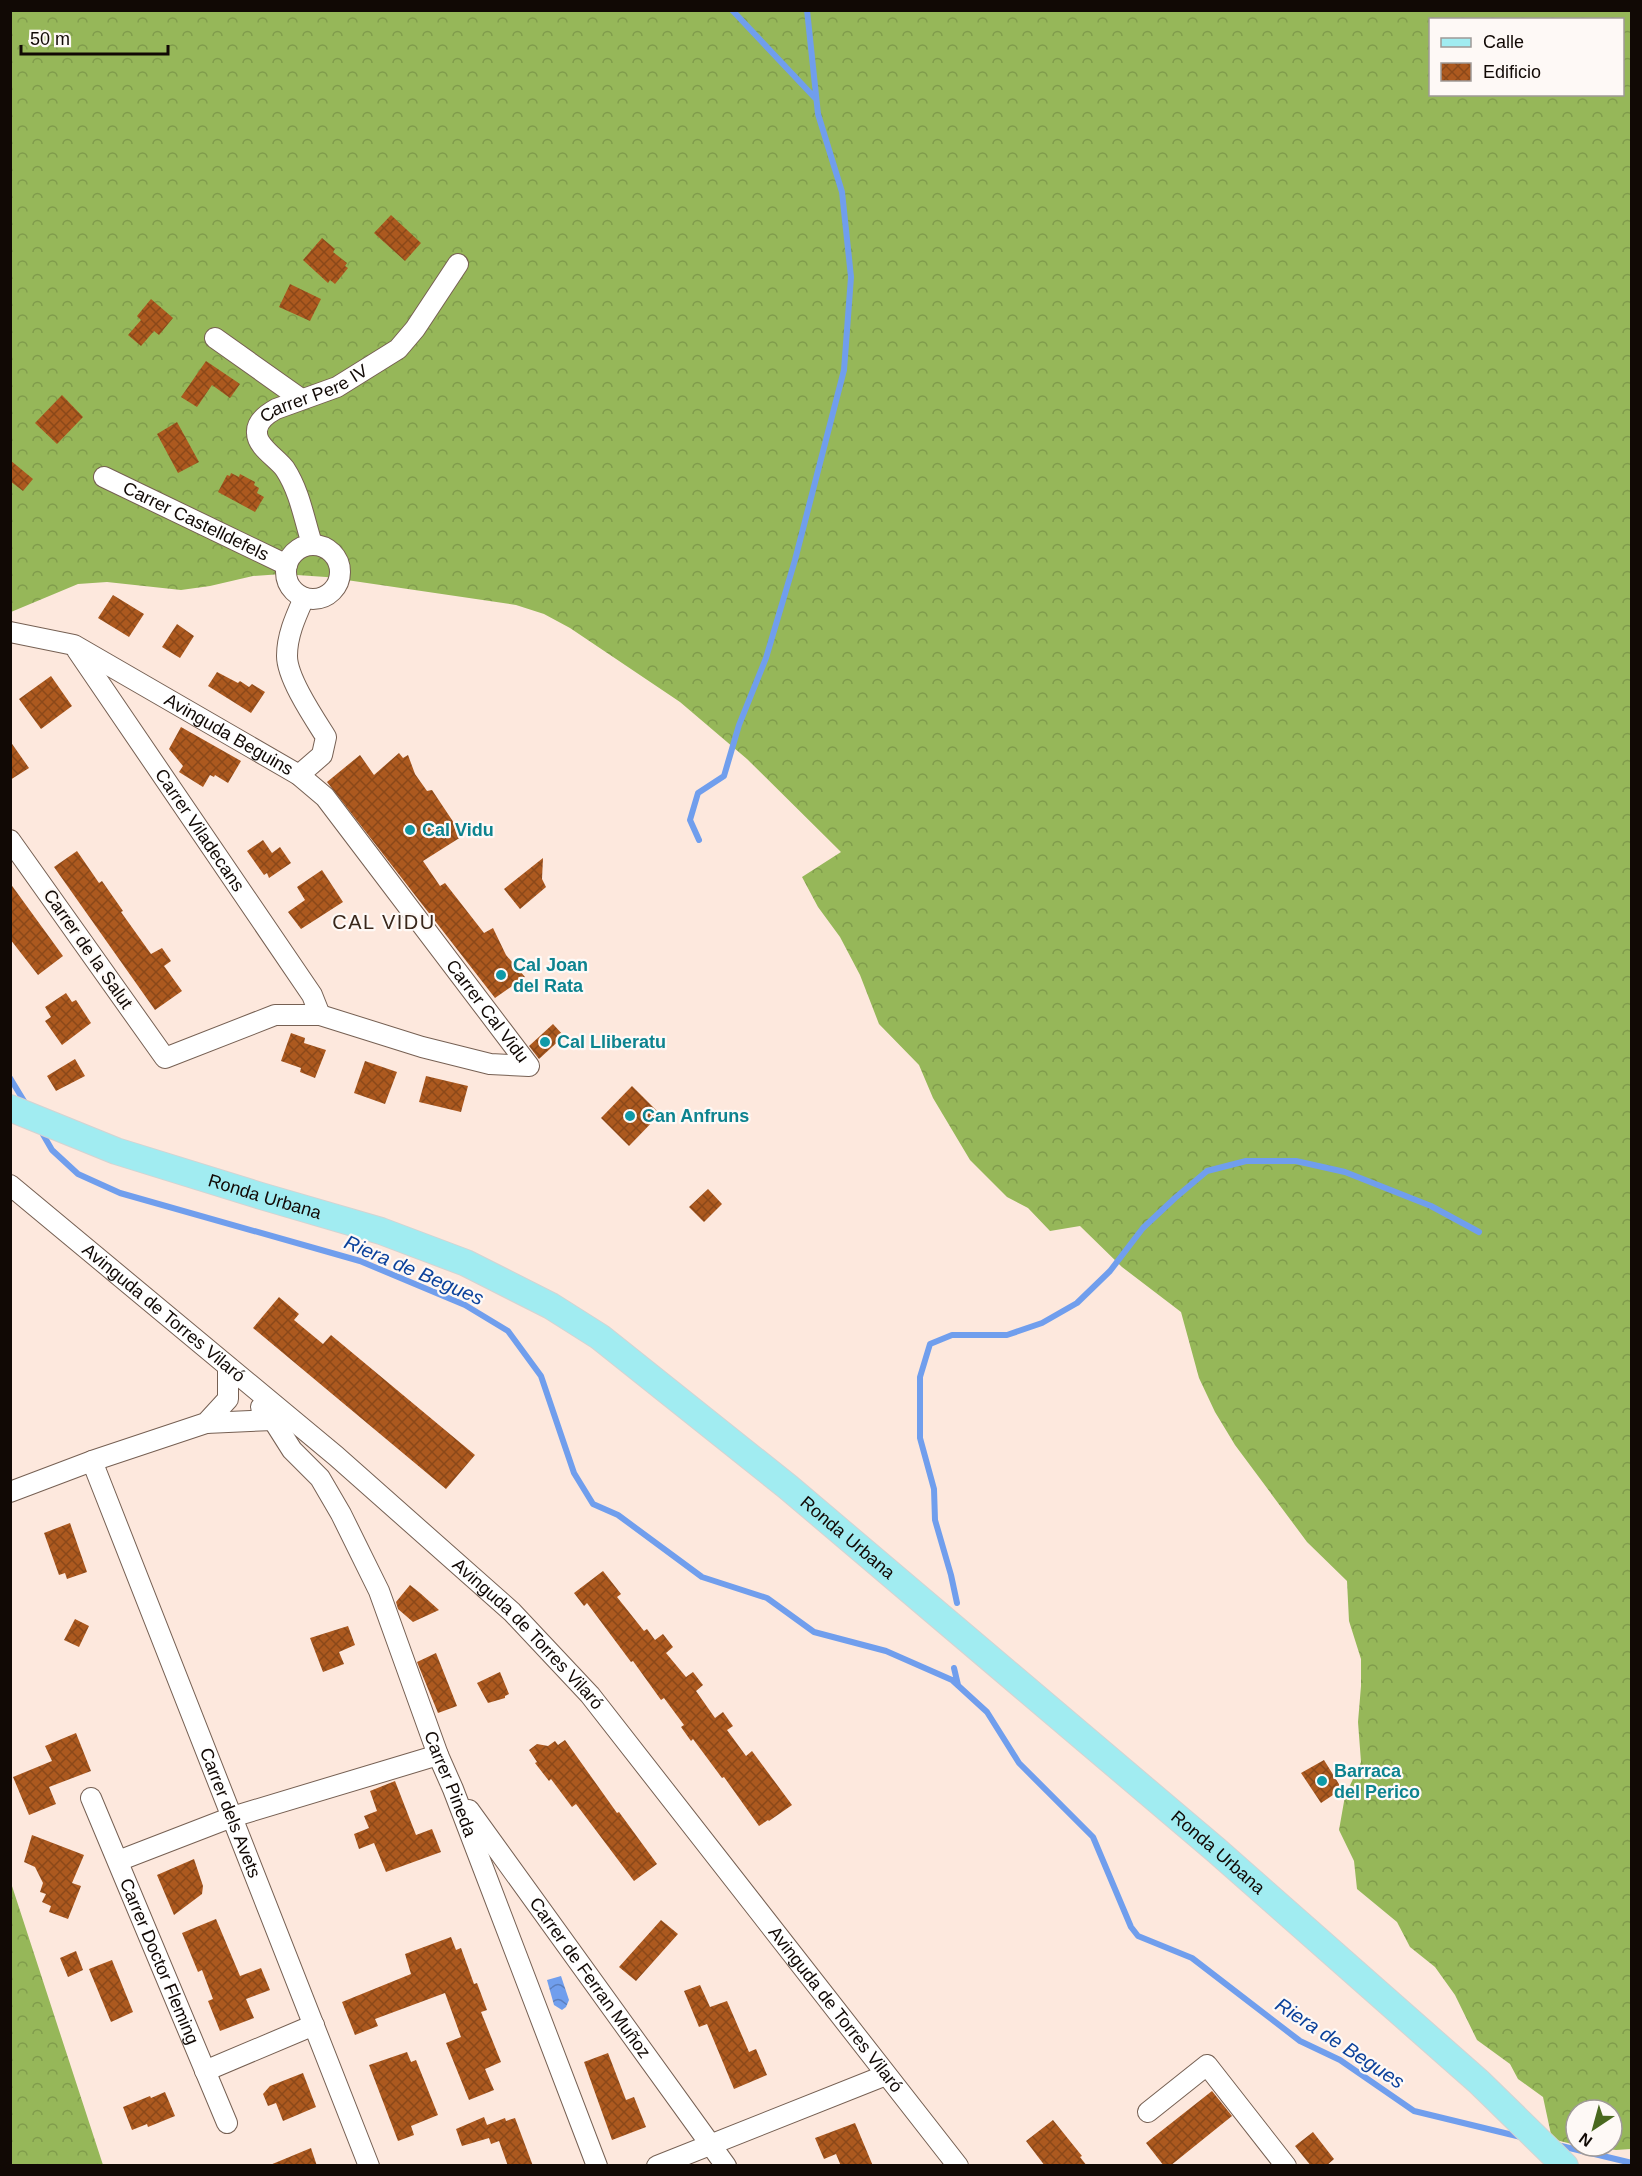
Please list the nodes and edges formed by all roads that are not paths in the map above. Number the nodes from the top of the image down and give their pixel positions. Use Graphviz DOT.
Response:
graph roads {
  1 [pos="458,264"];
  2 [pos="215,338"];
  3 [pos="301,399"];
  4 [pos="104,477"];
  5 [pos="312,544"];
  6 [pos="287,565"];
  7 [pos="304,598"];
  8 [pos="10,632"];
  9 [pos="74,645"];
  10 [pos="299,775"];
  11 [pos="10,840"];
  12 [pos="320,1015"];
  13 [pos="165,1058"];
  14 [pos="10,1108"];
  15 [pos="10,1185"];
  16 [pos="228,1368"];
  17 [pos="273,1420"];
  18 [pos="206,1423"];
  19 [pos="92,1461"];
  20 [pos="10,1492"];
  21 [pos="438,1755"];
  22 [pos="453,1789"];
  23 [pos="92,1798"];
  24 [pos="232,1817"];
  25 [pos="118,1861"];
  26 [pos="314,2025"];
  27 [pos="205,2070"];
  28 [pos="886,2075"];
  29 [pos="1148,2112"];
  30 [pos="227,2123"];
  31 [pos="711,2144"];
  32 [pos="369,2166"];
  33 [pos="597,2166"];
  34 [pos="657,2166"];
  35 [pos="726,2166"];
  36 [pos="958,2166"];
  37 [pos="1286,2166"];
  38 [pos="1565,2166"];
  1 -- 3 [label="street, Carrer Pere IV"];
  2 -- 3 [label="street"];
  3 -- 5 [label="street, Carrer Pere IV"];
  4 -- 6 [label="street, Carrer Castelldefels"];
  5 -- 6 [label="street"];
  5 -- 7 [label="street"];
  6 -- 7 [label="street"];
  7 -- 10 [label="street, Avinguda Beguins"];
  8 -- 9 [label="street, Avinguda Beguins"];
  9 -- 10 [label="street, Avinguda Beguins"];
  9 -- 12 [label="street, Carrer Viladecans"];
  10 -- 12 [label="street, Carrer Cal Vidu"];
  11 -- 13 [label="street, Carrer de la Salut"];
  12 -- 13 [label="street, Carrer Cal Vidu"];
  14 -- 38 [label="main road, Ronda Urbana"];
  15 -- 16 [label="street, Avinguda de Torres Vilaró"];
  16 -- 17 [label="street, Carrer Pineda"];
  16 -- 18 [label="street"];
  16 -- 28 [label="street, Avinguda de Torres Vilaró"];
  17 -- 18 [label="street"];
  17 -- 21 [label="street, Carrer Pineda"];
  18 -- 19 [label="street"];
  19 -- 20 [label="street"];
  19 -- 24 [label="street, Carrer dels Avets"];
  21 -- 22 [label="street, Carrer Pineda"];
  21 -- 24 [label="street"];
  22 -- 31 [label="street, Carrer de Ferran Muñoz"];
  22 -- 33 [label="street, Carrer Pineda"];
  23 -- 25 [label="street, Carrer Doctor Fleming"];
  24 -- 25 [label="street"];
  24 -- 26 [label="street, Carrer dels Avets"];
  25 -- 27 [label="street, Carrer Doctor Fleming"];
  26 -- 27 [label="street"];
  26 -- 32 [label="street, Carrer dels Avets"];
  27 -- 30 [label="street, Carrer Doctor Fleming"];
  28 -- 31 [label="street"];
  28 -- 36 [label="street, Avinguda de Torres Vilaró"];
  29 -- 37 [label="street"];
  31 -- 34 [label="street"];
  31 -- 35 [label="street, Carrer de Ferran Muñoz"];
}
